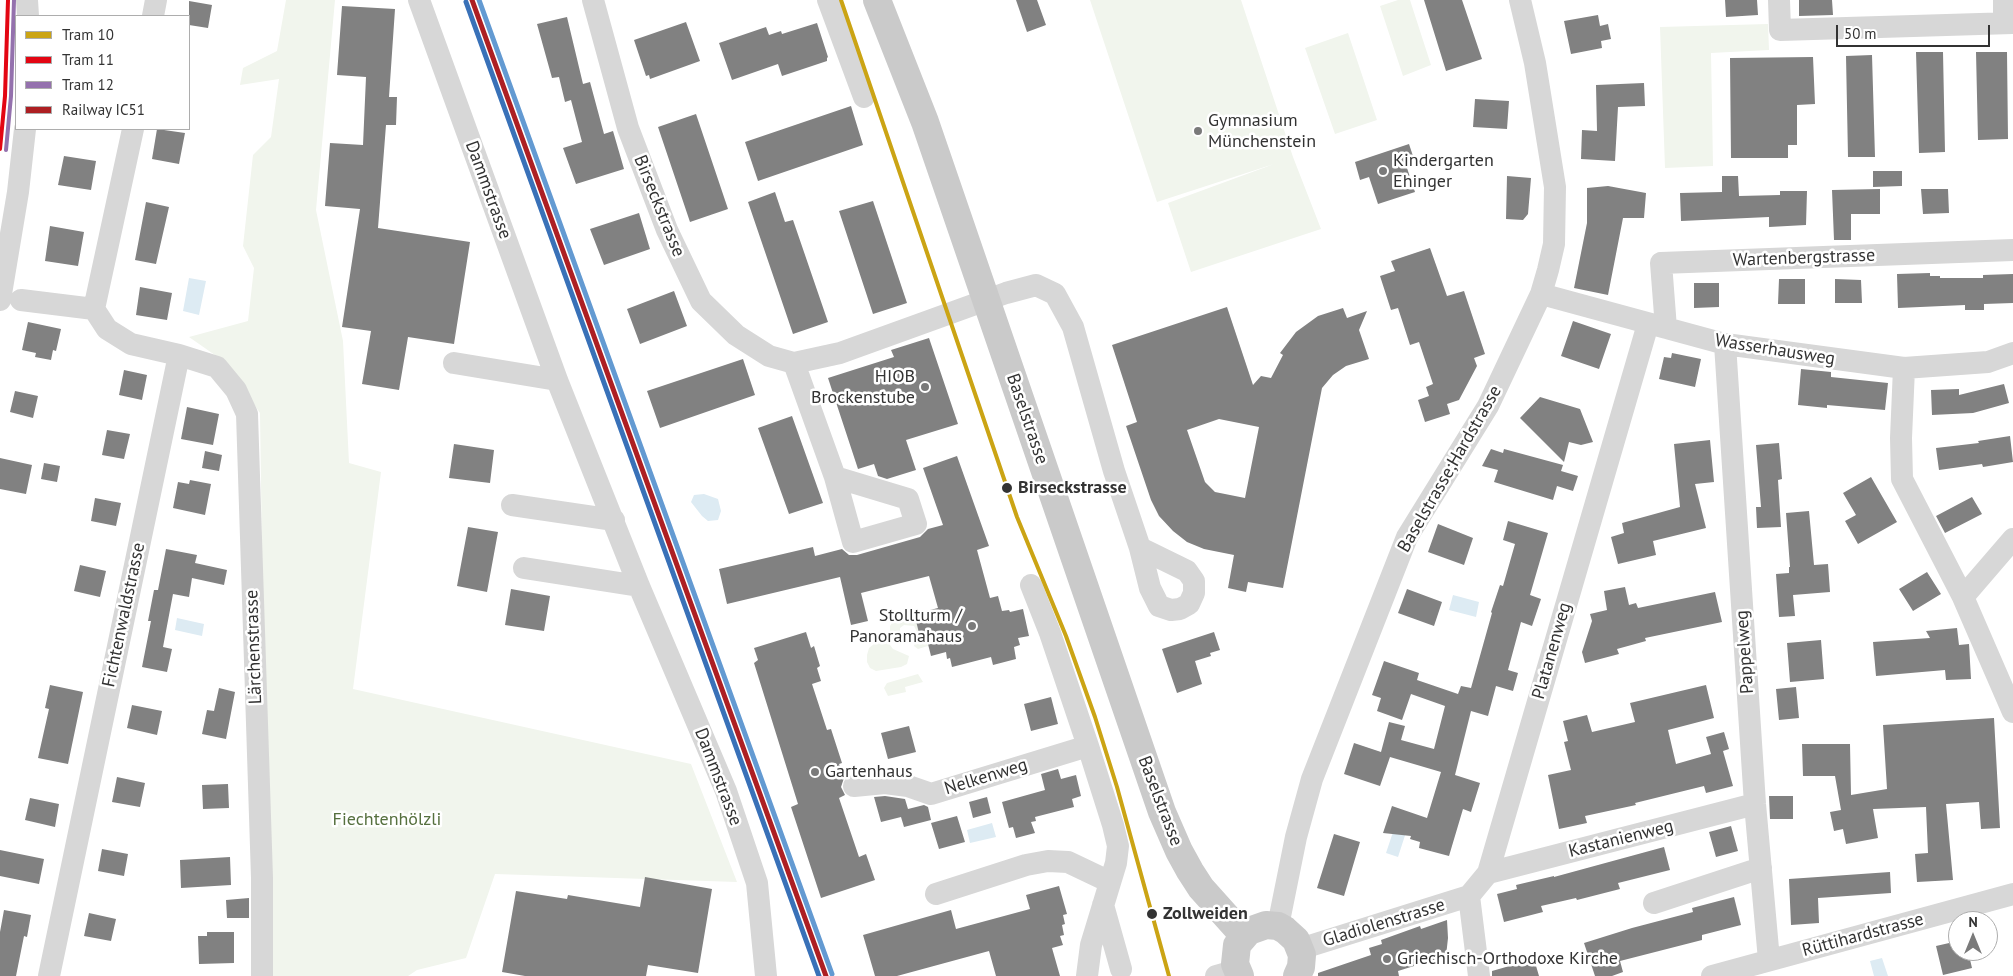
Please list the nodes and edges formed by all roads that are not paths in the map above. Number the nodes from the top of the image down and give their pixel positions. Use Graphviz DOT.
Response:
graph roads {
  1 [pos="27,0"];
  2 [pos="156,0"];
  3 [pos="419,0"];
  4 [pos="593,0"];
  5 [pos="828,0"];
  6 [pos="877,0"];
  7 [pos="1520,0"];
  8 [pos="1779,0"];
  9 [pos="2004,0"];
  10 [pos="28,15"];
  11 [pos="153,15"];
  12 [pos="2009,23"];
  13 [pos="864,97"];
  14 [pos="25,130"];
  15 [pos="132,130"];
  16 [pos="2013,250"];
  17 [pos="1541,294"];
  18 [pos="10,300"];
  19 [pos="986,300"];
  20 [pos="94,309"];
  21 [pos="1657,326"];
  22 [pos="1725,344"];
  23 [pos="2013,353"];
  24 [pos="179,355"];
  25 [pos="454,363"];
  26 [pos="794,363"];
  27 [pos="1904,368"];
  28 [pos="557,380"];
  29 [pos="835,477"];
  30 [pos="512,505"];
  31 [pos="614,520"];
  32 [pos="2013,539"];
  33 [pos="1140,548"];
  34 [pos="524,568"];
  35 [pos="1032,585"];
  36 [pos="639,586"];
  37 [pos="1963,597"];
  38 [pos="2013,712"];
  39 [pos="1088,746"];
  40 [pos="854,786"];
  41 [pos="1755,804"];
  42 [pos="1761,868"];
  43 [pos="1488,873"];
  44 [pos="1110,882"];
  45 [pos="936,894"];
  46 [pos="2013,894"];
  47 [pos="1469,896"];
  48 [pos="1654,903"];
  49 [pos="1103,905"];
  50 [pos="1278,926"];
  51 [pos="1244,936"];
  52 [pos="1300,949"];
  53 [pos="1769,960"];
  54 [pos="1121,969"];
  55 [pos="1231,974"];
  56 [pos="49,976"];
  57 [pos="262,976"];
  58 [pos="766,976"];
  59 [pos="1087,976"];
  60 [pos="1297,976"];
  61 [pos="1479,976"];
  62 [pos="1712,976"];
  1 -- 10 [label="street"];
  2 -- 11 [label="street"];
  3 -- 28 [label="street, Dammstrasse"];
  4 -- 26 [label="street, Birseckstrasse"];
  5 -- 13 [label="street"];
  6 -- 19 [label="main road, Baselstrasse"];
  7 -- 17 [label="street, Baselstrasse;Hardstrasse"];
  8 -- 12 [label="street"];
  9 -- 12 [label="street"];
  14 -- 18 [label="street"];
  15 -- 20 [label="street"];
  16 -- 21 [label="street, Wartenbergstrasse"];
  17 -- 21 [label="street, Wasserhausweg"];
  17 -- 50 [label="street, Baselstrasse;Hardstrasse"];
  18 -- 20 [label="street"];
  19 -- 26 [label="street, Birseckstrasse"];
  19 -- 33 [label="street, Birseckstrasse"];
  19 -- 51 [label="main road, Baselstrasse"];
  20 -- 24 [label="street"];
  21 -- 22 [label="street, Wasserhausweg"];
  21 -- 43 [label="street, Platanenweg"];
  22 -- 27 [label="street, Wasserhausweg"];
  22 -- 41 [label="street, Pappelweg"];
  23 -- 27 [label="street, Wasserhausweg"];
  24 -- 56 [label="street, Fichtenwaldstrasse"];
  24 -- 57 [label="street, Lärchenstrasse"];
  25 -- 28 [label="street"];
  26 -- 29 [label="street"];
  27 -- 37 [label="street"];
  28 -- 31 [label="street, Dammstrasse"];
  30 -- 31 [label="street"];
  31 -- 36 [label="street, Dammstrasse"];
  32 -- 37 [label="street"];
  34 -- 36 [label="street"];
  35 -- 39 [label="street"];
  36 -- 58 [label="street, Dammstrasse"];
  37 -- 38 [label="street"];
  39 -- 40 [label="street, Nelkenweg"];
  39 -- 44 [label="street"];
  41 -- 42 [label="street, Pappelweg"];
  41 -- 43 [label="street, Kastanienweg"];
  42 -- 48 [label="street"];
  42 -- 53 [label="street, Pappelweg"];
  43 -- 47 [label="street, Platanenweg"];
  44 -- 45 [label="street"];
  44 -- 49 [label="street"];
  46 -- 53 [label="street, Rüttihardstrasse"];
  47 -- 52 [label="street, Gladiolenstrasse"];
  47 -- 61 [label="street"];
  49 -- 54 [label="street"];
  49 -- 59 [label="street"];
  50 -- 51 [label="main road"];
  50 -- 52 [label="main road"];
  51 -- 55 [label="main road"];
  52 -- 60 [label="main road"];
  53 -- 62 [label="street, Rüttihardstrasse"];
}
